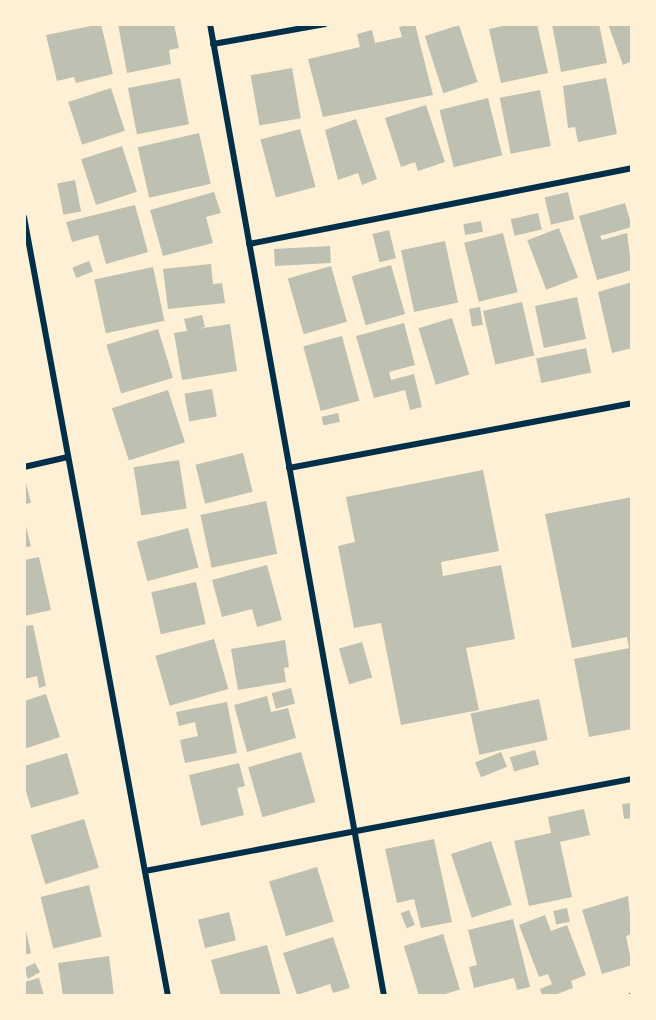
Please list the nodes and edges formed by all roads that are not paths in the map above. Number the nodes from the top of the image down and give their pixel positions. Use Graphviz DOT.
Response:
graph roads {
  1 [pos="210,24"];
  2 [pos="325,24"];
  3 [pos="213,44"];
  4 [pos="632,168"];
  5 [pos="24,217"];
  6 [pos="249,244"];
  7 [pos="632,403"];
  8 [pos="68,457"];
  9 [pos="24,467"];
  10 [pos="289,468"];
  11 [pos="632,779"];
  12 [pos="354,829"];
  13 [pos="144,871"];
  14 [pos="168,996"];
  15 [pos="384,996"];
  1 -- 3 [label="street"];
  2 -- 3 [label="street"];
  3 -- 6 [label="street"];
  4 -- 6 [label="street"];
  5 -- 8 [label="street"];
  6 -- 10 [label="street"];
  7 -- 10 [label="street"];
  8 -- 9 [label="street"];
  8 -- 13 [label="street"];
  10 -- 12 [label="street"];
  11 -- 12 [label="street"];
  12 -- 13 [label="street"];
  12 -- 15 [label="street"];
  13 -- 14 [label="street"];
}
